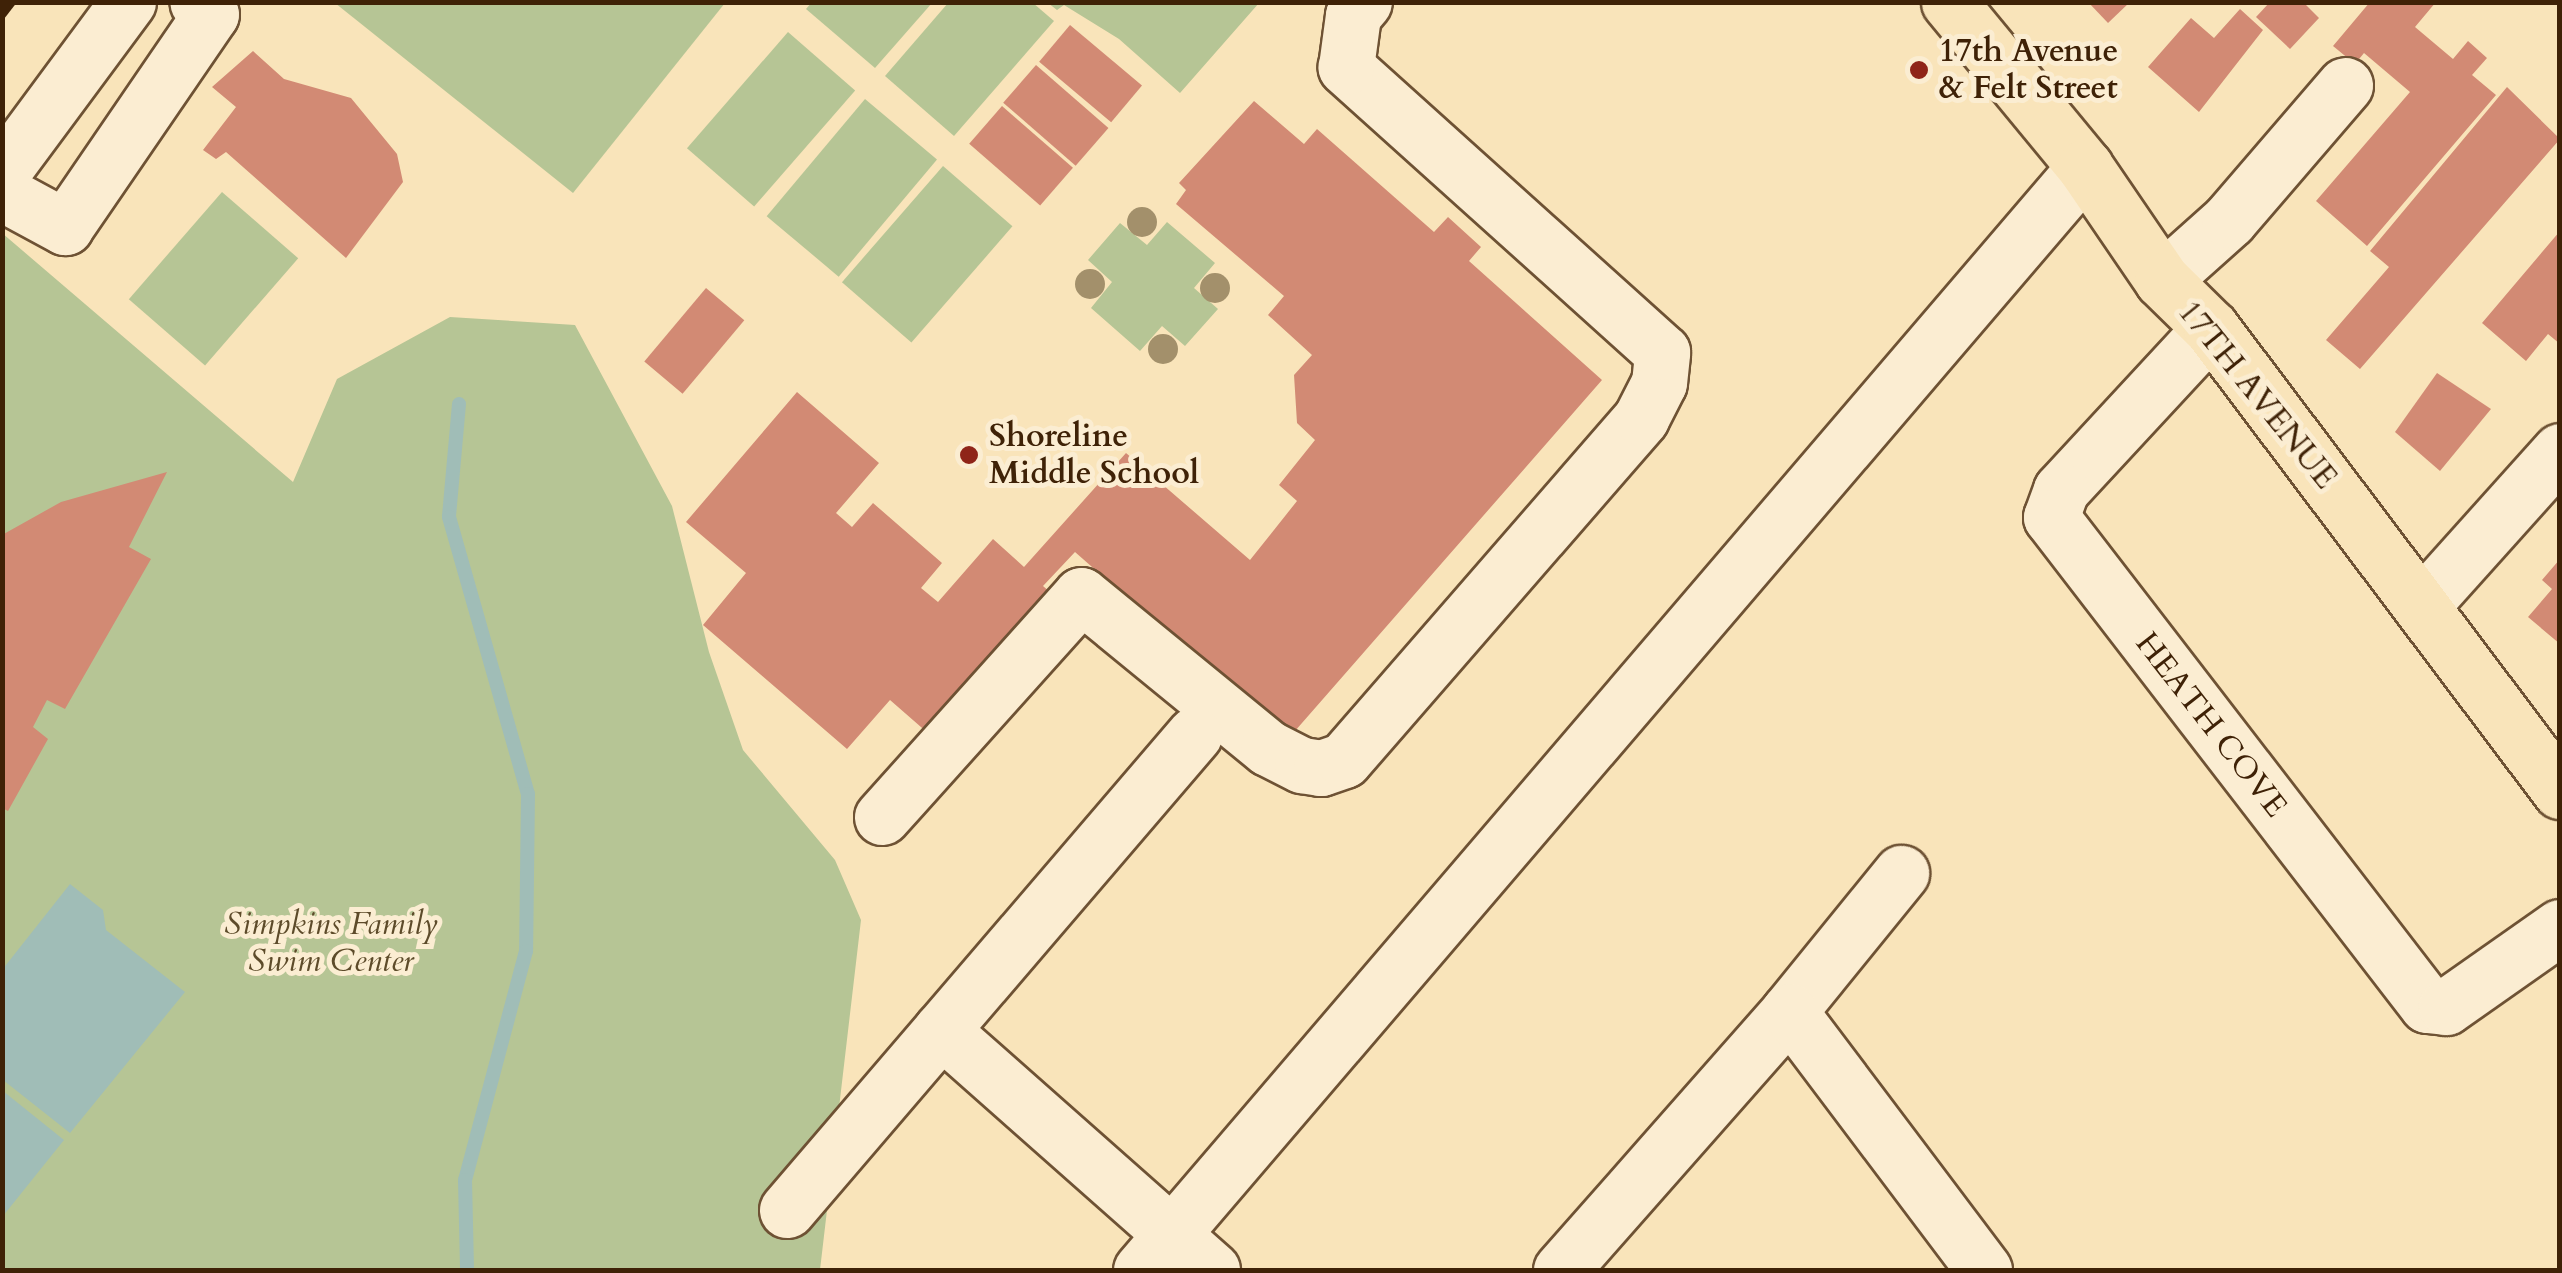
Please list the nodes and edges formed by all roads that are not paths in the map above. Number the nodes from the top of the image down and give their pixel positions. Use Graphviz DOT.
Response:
graph roads {
  1 [pos="128,2"];
  2 [pos="197,2"];
  3 [pos="1364,2"];
  4 [pos="1949,2"];
  5 [pos="2345,85"];
  6 [pos="2086,167"];
  7 [pos="2,172"];
  8 [pos="2,192"];
  9 [pos="2162,280"];
  10 [pos="2211,328"];
  11 [pos="2560,450"];
  12 [pos="2421,606"];
  13 [pos="1194,735"];
  14 [pos="2560,791"];
  15 [pos="882,816"];
  16 [pos="1901,873"];
  17 [pos="2560,928"];
  18 [pos="1789,1011"];
  19 [pos="941,1030"];
  20 [pos="787,1210"];
  21 [pos="1157,1252"];
  22 [pos="1589,1260"];
  23 [pos="1212,1270"];
  24 [pos="1984,1270"];
  1 -- 7 [label="street"];
  2 -- 8 [label="street"];
  3 -- 15 [label="street"];
  4 -- 6 [label="main road, 17TH AVENUE"];
  5 -- 9 [label="street"];
  6 -- 9 [label="main road, 17TH AVENUE"];
  6 -- 21 [label="street"];
  9 -- 10 [label="main road, 17TH AVENUE"];
  10 -- 12 [label="main road, 17TH AVENUE"];
  10 -- 17 [label="street, HEATH COVE"];
  11 -- 12 [label="street"];
  12 -- 14 [label="main road, 17TH AVENUE"];
  13 -- 19 [label="street"];
  16 -- 18 [label="street"];
  18 -- 22 [label="street"];
  18 -- 24 [label="street"];
  19 -- 20 [label="street"];
  19 -- 21 [label="street"];
  21 -- 23 [label="street"];
}
